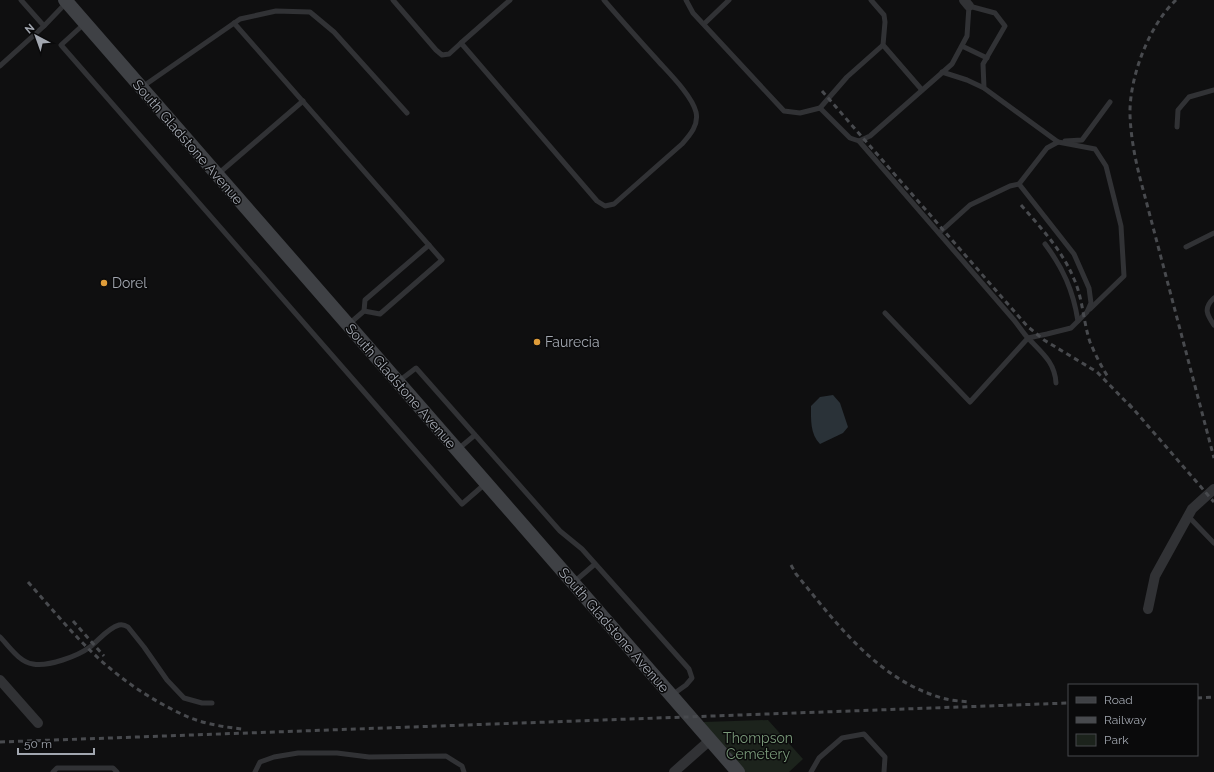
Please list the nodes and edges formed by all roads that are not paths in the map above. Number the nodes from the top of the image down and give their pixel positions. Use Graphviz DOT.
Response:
graph roads {
  1 [pos="21,0"];
  2 [pos="393,0"];
  3 [pos="510,0"];
  4 [pos="604,0"];
  5 [pos="686,0"];
  6 [pos="729,0"];
  7 [pos="871,0"];
  8 [pos="65,1"];
  9 [pos="967,3"];
  10 [pos="85,23"];
  11 [pos="234,23"];
  12 [pos="704,24"];
  13 [pos="44,26"];
  14 [pos="461,43"];
  15 [pos="883,46"];
  16 [pos="962,46"];
  17 [pos="987,58"];
  18 [pos="0,66"];
  19 [pos="942,72"];
  20 [pos="141,87"];
  21 [pos="984,88"];
  22 [pos="922,90"];
  23 [pos="1214,90"];
  24 [pos="303,101"];
  25 [pos="1110,102"];
  26 [pos="820,108"];
  27 [pos="407,113"];
  28 [pos="1177,127"];
  29 [pos="859,142"];
  30 [pos="1058,142"];
  31 [pos="217,175"];
  32 [pos="1019,184"];
  33 [pos="939,233"];
  34 [pos="1214,233"];
  35 [pos="1045,244"];
  36 [pos="429,245"];
  37 [pos="1186,247"];
  38 [pos="1214,298"];
  39 [pos="364,311"];
  40 [pos="1087,312"];
  41 [pos="885,313"];
  42 [pos="1078,320"];
  43 [pos="348,325"];
  44 [pos="1214,325"];
  45 [pos="1028,338"];
  46 [pos="398,382"];
  47 [pos="1056,383"];
  48 [pos="475,435"];
  49 [pos="457,450"];
  50 [pos="486,483"];
  51 [pos="1214,489"];
  52 [pos="1188,516"];
  53 [pos="1214,542"];
  54 [pos="595,564"];
  55 [pos="573,583"];
  56 [pos="1148,609"];
  57 [pos="0,637"];
  58 [pos="0,680"];
  59 [pos="671,696"];
  60 [pos="212,703"];
  61 [pos="38,723"];
  62 [pos="709,740"];
  63 [pos="53,772"];
  64 [pos="117,772"];
  65 [pos="255,772"];
  66 [pos="464,772"];
  67 [pos="674,772"];
  68 [pos="738,772"];
  69 [pos="811,772"];
  70 [pos="884,772"];
  1 -- 13 [label="lane"];
  2 -- 14 [label="lane"];
  3 -- 14 [label="lane"];
  4 -- 14 [label="lane"];
  5 -- 12 [label="lane"];
  6 -- 12 [label="lane"];
  7 -- 15 [label="lane"];
  8 -- 10 [label="street, South Gladstone Avenue"];
  8 -- 13 [label="lane"];
  9 -- 16 [label="lane"];
  9 -- 17 [label="lane"];
  10 -- 20 [label="street, South Gladstone Avenue"];
  10 -- 50 [label="lane"];
  11 -- 20 [label="lane"];
  11 -- 24 [label="lane"];
  11 -- 27 [label="lane"];
  12 -- 26 [label="lane"];
  13 -- 18 [label="lane"];
  15 -- 22 [label="lane"];
  15 -- 26 [label="lane"];
  16 -- 17 [label="lane"];
  16 -- 19 [label="lane"];
  17 -- 21 [label="lane"];
  19 -- 21 [label="lane"];
  19 -- 22 [label="lane"];
  20 -- 31 [label="street, South Gladstone Avenue"];
  21 -- 30 [label="lane"];
  22 -- 29 [label="lane"];
  23 -- 28 [label="lane"];
  24 -- 31 [label="lane"];
  24 -- 36 [label="lane"];
  25 -- 30 [label="lane"];
  26 -- 29 [label="lane"];
  29 -- 33 [label="lane"];
  30 -- 32 [label="lane"];
  30 -- 40 [label="lane"];
  31 -- 43 [label="street, South Gladstone Avenue"];
  32 -- 33 [label="lane"];
  32 -- 40 [label="lane"];
  33 -- 45 [label="lane"];
  34 -- 37 [label="lane"];
  35 -- 42 [label="lane"];
  36 -- 39 [label="lane"];
  36 -- 39 [label="lane"];
  38 -- 44 [label="lane"];
  39 -- 43 [label="lane"];
  40 -- 42 [label="lane"];
  41 -- 45 [label="lane"];
  42 -- 45 [label="lane"];
  43 -- 46 [label="street, South Gladstone Avenue"];
  45 -- 47 [label="lane"];
  46 -- 48 [label="lane"];
  46 -- 49 [label="street, South Gladstone Avenue"];
  48 -- 49 [label="lane"];
  48 -- 54 [label="lane"];
  49 -- 50 [label="street, South Gladstone Avenue"];
  50 -- 55 [label="street, South Gladstone Avenue"];
  51 -- 52 [label="street"];
  52 -- 53 [label="lane"];
  52 -- 56 [label="street"];
  54 -- 55 [label="lane"];
  54 -- 59 [label="lane"];
  55 -- 59 [label="street, South Gladstone Avenue"];
  57 -- 60 [label="lane"];
  58 -- 61 [label="street"];
  59 -- 62 [label="street, South Gladstone Avenue"];
  62 -- 67 [label="street"];
  62 -- 68 [label="street, South Gladstone Avenue"];
  63 -- 64 [label="lane"];
  65 -- 66 [label="lane"];
  69 -- 70 [label="lane"];
}
